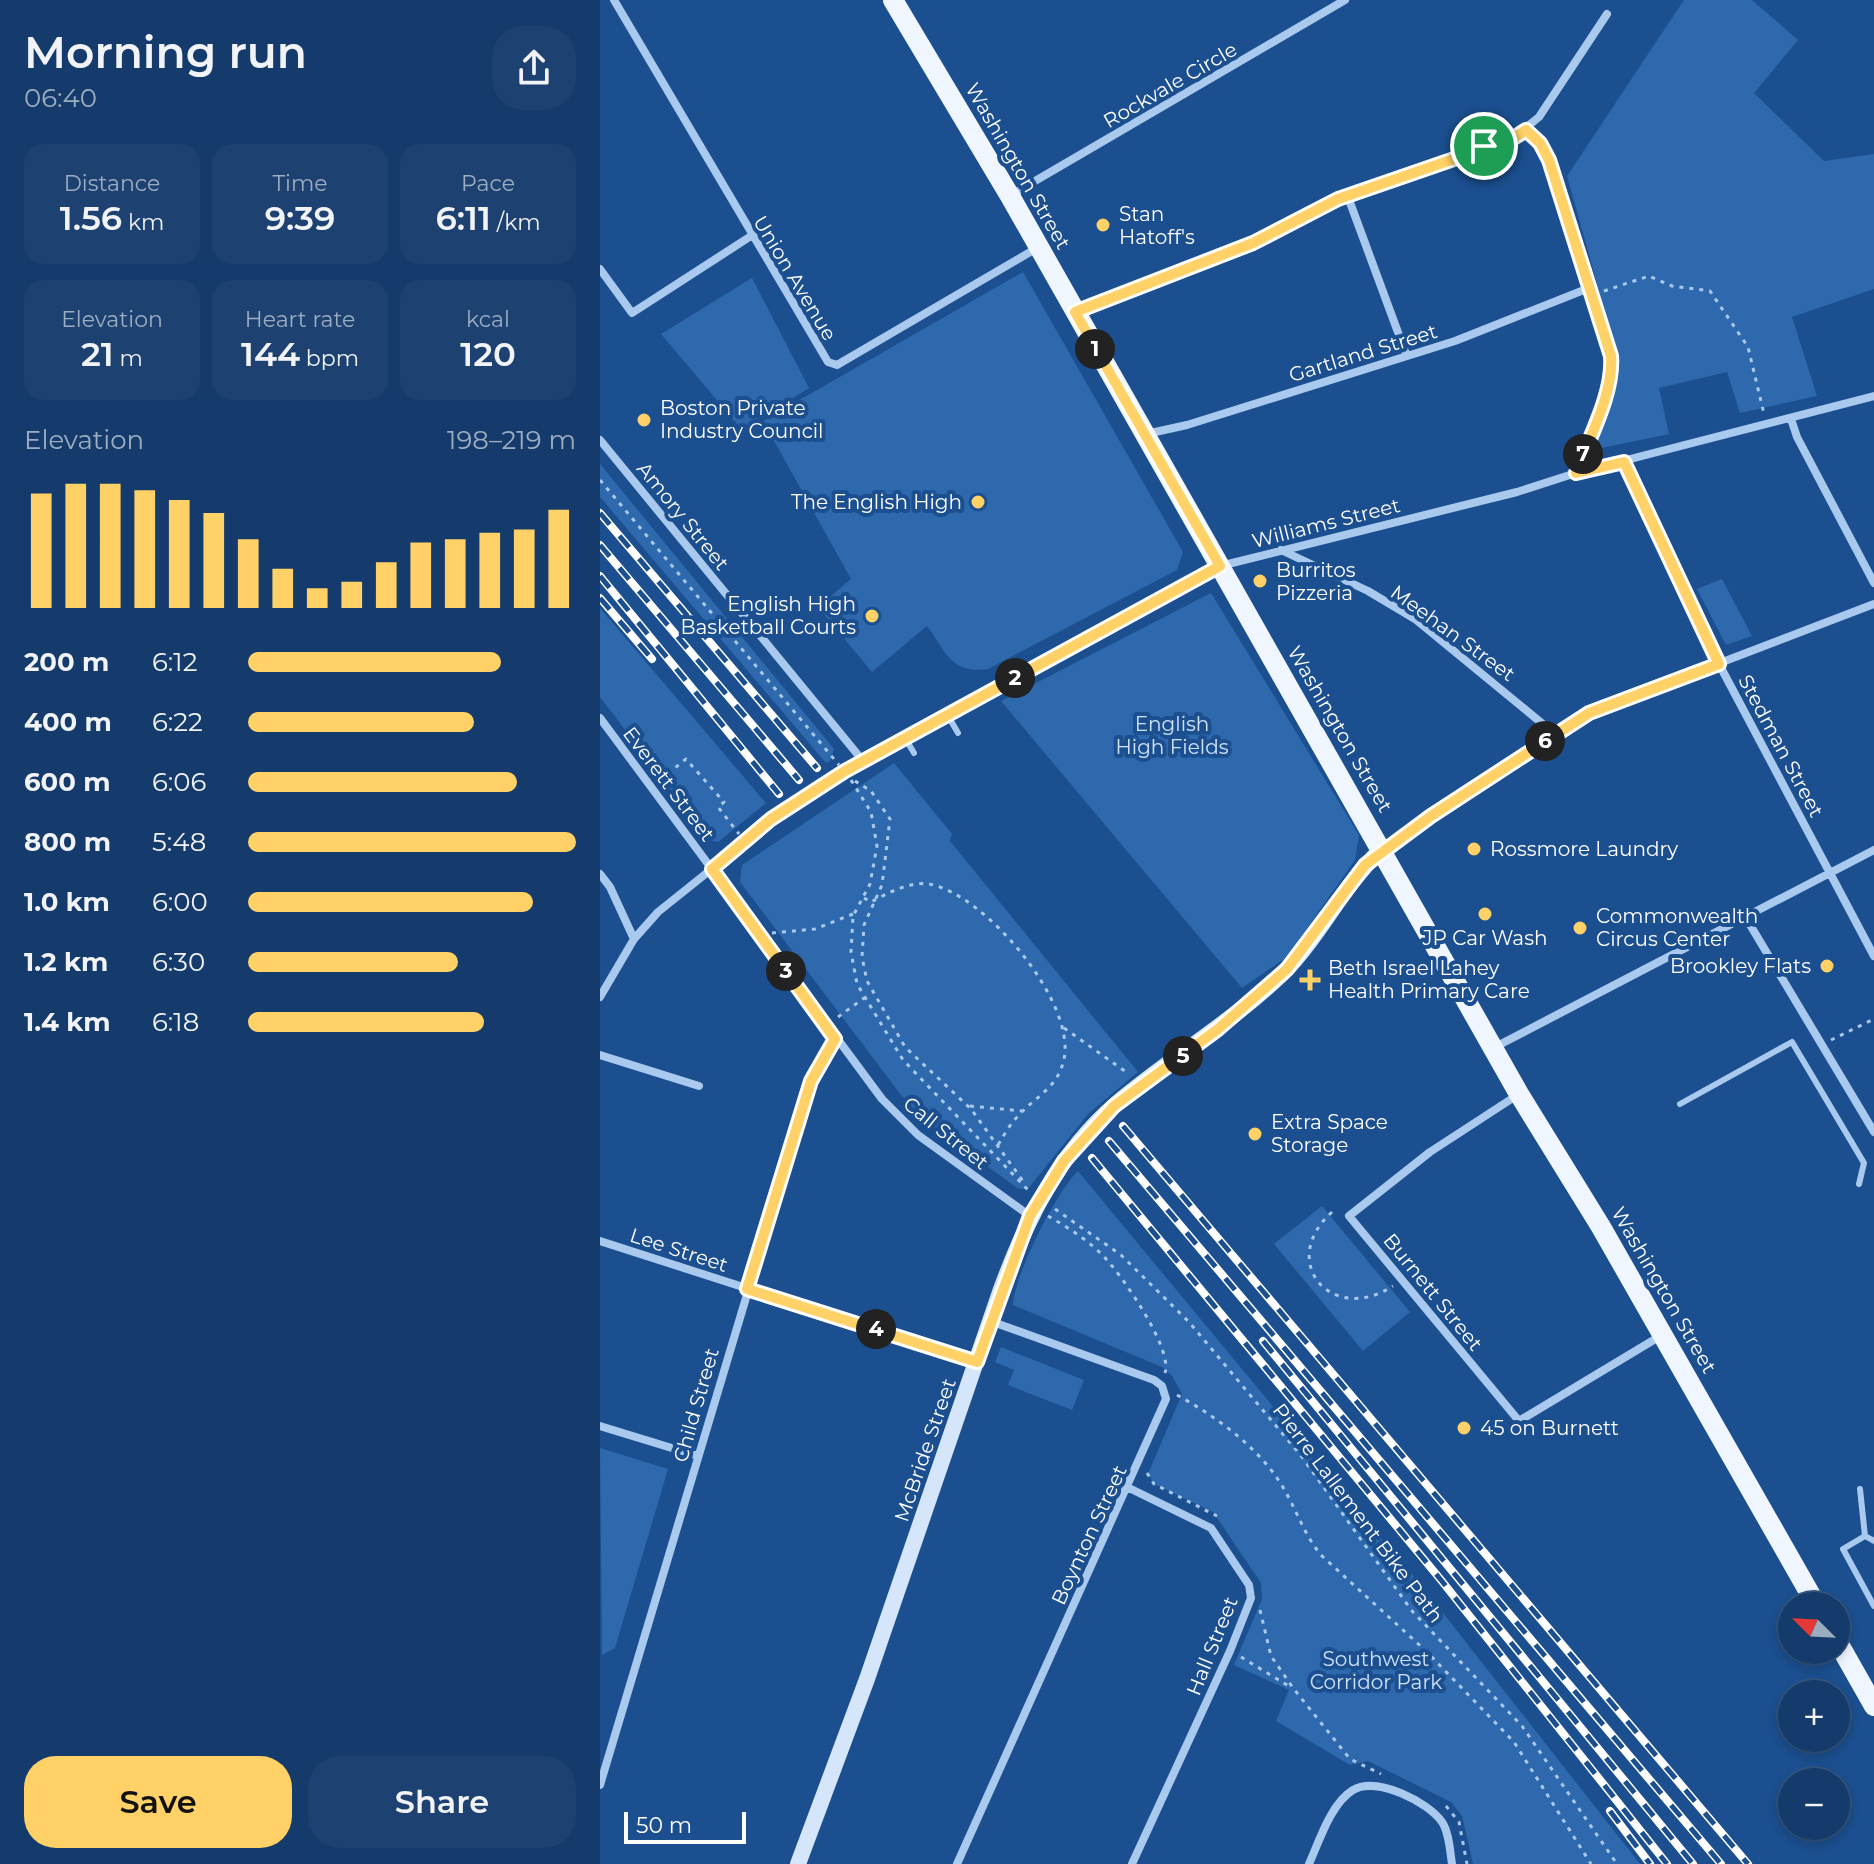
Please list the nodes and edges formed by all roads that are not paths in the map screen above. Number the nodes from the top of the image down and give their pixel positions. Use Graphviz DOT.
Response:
graph roads {
  1 [pos="614,0"];
  2 [pos="893,0"];
  3 [pos="1345,0"];
  4 [pos="1607,14"];
  5 [pos="1526,130"];
  6 [pos="1010,196"];
  7 [pos="1348,197"];
  8 [pos="751,236"];
  9 [pos="1037,247"];
  10 [pos="600,269"];
  11 [pos="1590,292"];
  12 [pos="1075,312"];
  13 [pos="1406,354"];
  14 [pos="1874,396"];
  15 [pos="1791,419"];
  16 [pos="1143,435"];
  17 [pos="600,440"];
  18 [pos="1624,462"];
  19 [pos="1576,473"];
  20 [pos="1280,550"];
  21 [pos="1220,566"];
  22 [pos="1874,583"];
  23 [pos="1874,604"];
  24 [pos="1719,664"];
  25 [pos="947,714"];
  26 [pos="600,718"];
  27 [pos="958,733"];
  28 [pos="1555,734"];
  29 [pos="905,738"];
  30 [pos="914,753"];
  31 [pos="863,761"];
  32 [pos="1381,850"];
  33 [pos="1874,850"];
  34 [pos="712,869"];
  35 [pos="1829,873"];
  36 [pos="600,874"];
  37 [pos="1746,918"];
  38 [pos="634,939"];
  39 [pos="1874,956"];
  40 [pos="600,997"];
  41 [pos="835,1039"];
  42 [pos="1494,1048"];
  43 [pos="600,1055"];
  44 [pos="699,1086"];
  45 [pos="1519,1094"];
  46 [pos="1680,1104"];
  47 [pos="1874,1132"];
  48 [pos="1859,1184"];
  49 [pos="1037,1215"];
  50 [pos="600,1241"];
  51 [pos="747,1289"];
  52 [pos="990,1321"];
  53 [pos="1662,1335"];
  54 [pos="977,1362"];
  55 [pos="600,1426"];
  56 [pos="698,1456"];
  57 [pos="1129,1488"];
  58 [pos="1860,1489"];
  59 [pos="1865,1536"];
  60 [pos="1874,1541"];
  61 [pos="1809,1592"];
  62 [pos="1874,1606"];
  63 [pos="1850,1664"];
  64 [pos="1874,1706"];
  65 [pos="600,1785"];
  66 [pos="798,1864"];
  67 [pos="957,1864"];
  68 [pos="1132,1864"];
  69 [pos="1309,1864"];
  70 [pos="1452,1864"];
  1 -- 8 [label="street, Union Avenue"];
  2 -- 6 [label="main road, Washington Street"];
  3 -- 6 [label="street, Rockvale Circle"];
  4 -- 5 [label="street"];
  5 -- 7 [label="street"];
  5 -- 11 [label="street"];
  6 -- 9 [label="main road, Washington Street"];
  7 -- 12 [label="street"];
  7 -- 13 [label="street"];
  8 -- 9 [label="street, Union Avenue"];
  8 -- 10 [label="street"];
  9 -- 12 [label="main road, Washington Street"];
  11 -- 13 [label="street, Gartland Street"];
  11 -- 19 [label="street"];
  12 -- 16 [label="main road, Washington Street"];
  13 -- 16 [label="street, Gartland Street"];
  14 -- 15 [label="street, Williams Street"];
  15 -- 18 [label="street, Williams Street"];
  15 -- 22 [label="street"];
  16 -- 21 [label="main road, Washington Street"];
  17 -- 31 [label="street, Amory Street"];
  18 -- 19 [label="street, Williams Street"];
  18 -- 24 [label="street, Stedman Street"];
  19 -- 20 [label="street, Williams Street"];
  20 -- 21 [label="street, Williams Street"];
  20 -- 28 [label="street, Meehan Street"];
  21 -- 25 [label="street, Williams Street"];
  21 -- 32 [label="main road, Washington Street"];
  23 -- 24 [label="street"];
  24 -- 28 [label="street"];
  24 -- 35 [label="street, Stedman Street"];
  25 -- 27 [label="lane"];
  25 -- 29 [label="street, Williams Street"];
  26 -- 34 [label="street, Everett Street"];
  28 -- 32 [label="street"];
  29 -- 30 [label="lane"];
  29 -- 31 [label="street, Williams Street"];
  31 -- 34 [label="street, Williams Street"];
  32 -- 42 [label="main road, Washington Street"];
  32 -- 49 [label="street, McBride Street"];
  33 -- 35 [label="street"];
  34 -- 38 [label="street, Williams Street"];
  34 -- 41 [label="street, Call Street"];
  35 -- 37 [label="street"];
  35 -- 39 [label="street, Stedman Street"];
  36 -- 38 [label="street"];
  37 -- 42 [label="street"];
  37 -- 47 [label="street"];
  38 -- 40 [label="street, Williams Street"];
  41 -- 49 [label="street, Call Street"];
  41 -- 51 [label="street, Child Street"];
  42 -- 45 [label="main road, Washington Street"];
  43 -- 44 [label="street"];
  45 -- 53 [label="main road, Washington Street"];
  45 -- 53 [label="street, Burnett Street"];
  46 -- 48 [label="lane"];
  49 -- 52 [label="street, McBride Street"];
  50 -- 51 [label="street, Lee Street"];
  51 -- 54 [label="street, Lee Street"];
  51 -- 56 [label="street, Child Street"];
  52 -- 54 [label="street, McBride Street"];
  52 -- 57 [label="street, Boynton Street"];
  53 -- 61 [label="main road, Washington Street"];
  54 -- 66 [label="street, McBride Street"];
  55 -- 56 [label="street"];
  56 -- 65 [label="street, Child Street"];
  57 -- 67 [label="street, Boynton Street"];
  57 -- 68 [label="street, Hall Street"];
  58 -- 59 [label="lane"];
  59 -- 60 [label="lane"];
  59 -- 62 [label="lane"];
  63 -- 64 [label="main road"];
  69 -- 70 [label="street"];
}
